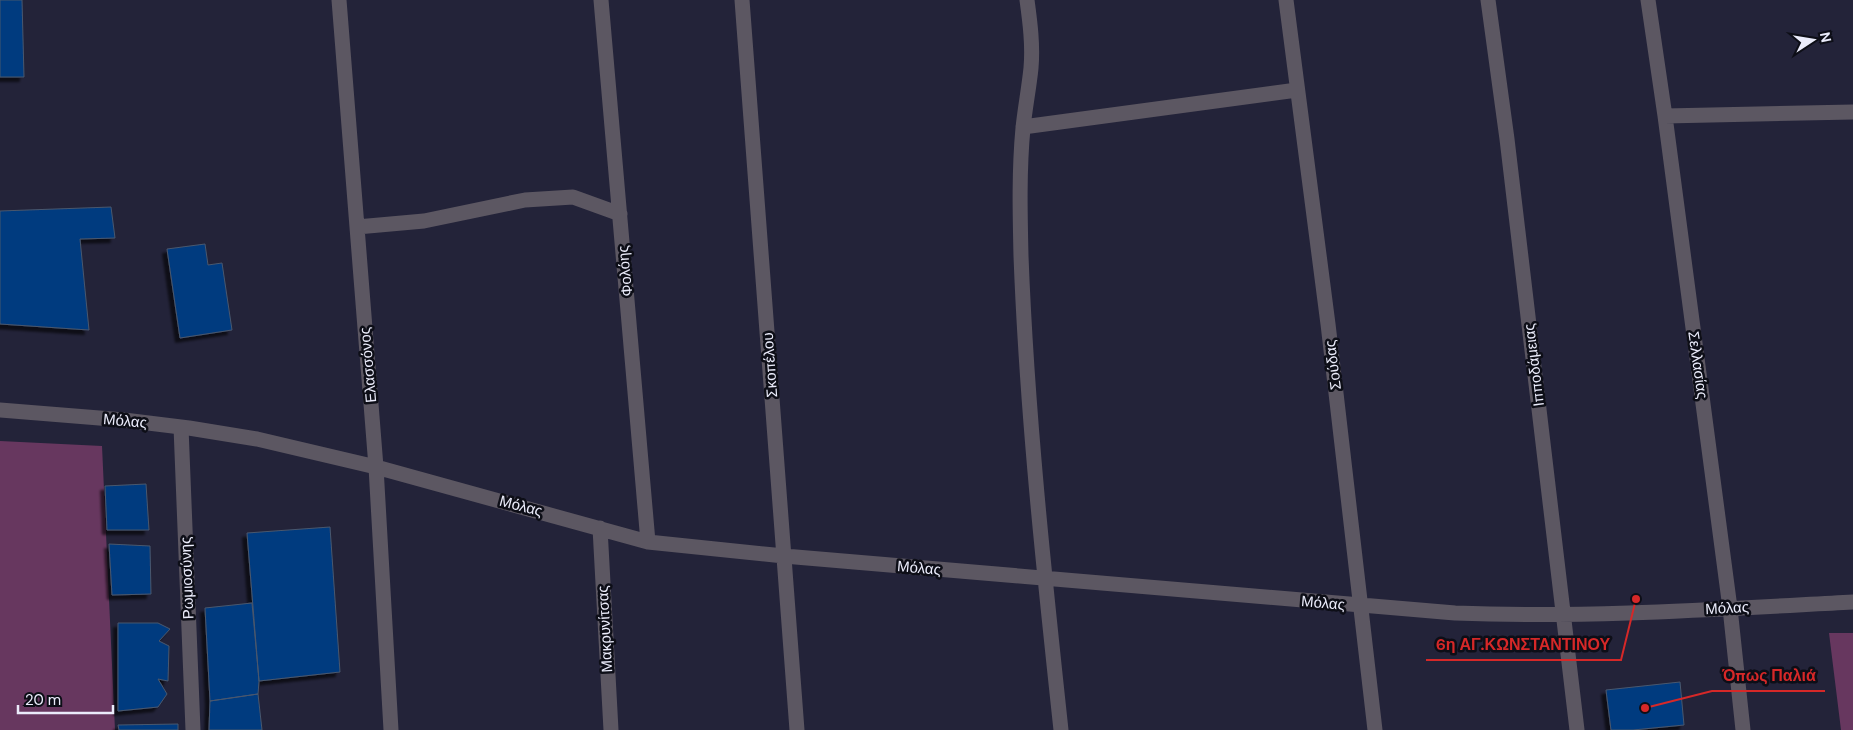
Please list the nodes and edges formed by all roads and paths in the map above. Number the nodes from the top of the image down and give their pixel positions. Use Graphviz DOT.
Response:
graph roads {
  1 [pos="339,0"];
  2 [pos="601,0"];
  3 [pos="742,0"];
  4 [pos="1027,0"];
  5 [pos="1286,0"];
  6 [pos="1488,0"];
  7 [pos="1648,0"];
  8 [pos="1298,90"];
  9 [pos="1853,112"];
  10 [pos="1665,116"];
  11 [pos="1023,127"];
  12 [pos="620,214"];
  13 [pos="357,227"];
  14 [pos="0,410"];
  15 [pos="180,427"];
  16 [pos="376,467"];
  17 [pos="600,528"];
  18 [pos="648,542"];
  19 [pos="784,556"];
  20 [pos="1045,579"];
  21 [pos="1853,602"];
  22 [pos="1360,606"];
  23 [pos="1730,608"];
  24 [pos="1564,615"];
  25 [pos="193,730"];
  26 [pos="391,730"];
  27 [pos="610,730"];
  28 [pos="797,730"];
  29 [pos="1061,730"];
  30 [pos="1375,730"];
  31 [pos="1577,730"];
  32 [pos="1742,730"];
  1 -- 13 [label="street, Ελασσόνος"];
  2 -- 12 [label="street, Φολόης"];
  3 -- 19 [label="street, Σκοπέλου"];
  4 -- 11 [label="street"];
  5 -- 8 [label="street, Σούδας"];
  6 -- 24 [label="street, Ιπποδάμειας"];
  7 -- 10 [label="street, Σελλασίας"];
  8 -- 11 [label="street"];
  8 -- 22 [label="street, Σούδας"];
  9 -- 10 [label="street"];
  10 -- 23 [label="street, Σελλασίας"];
  11 -- 20 [label="street"];
  12 -- 13 [label="street"];
  12 -- 18 [label="street, Φολόης"];
  13 -- 16 [label="street, Ελασσόνος"];
  14 -- 15 [label="street, Μόλας"];
  15 -- 16 [label="street, Μόλας"];
  15 -- 25 [label="street, Ρωμιοσύνης"];
  16 -- 17 [label="street, Μόλας"];
  16 -- 26 [label="street, Ελασσόνος"];
  17 -- 18 [label="street, Μόλας"];
  17 -- 27 [label="street, Μακρυνίτσας"];
  18 -- 19 [label="street, Μόλας"];
  19 -- 20 [label="street, Μόλας"];
  19 -- 28 [label="street, Σκοπέλου"];
  20 -- 22 [label="street, Μόλας"];
  20 -- 29 [label="street"];
  21 -- 23 [label="street, Μόλας"];
  22 -- 24 [label="street, Μόλας"];
  22 -- 30 [label="street, Σούδας"];
  23 -- 24 [label="street, Μόλας"];
  23 -- 32 [label="street, Σελλασίας"];
  24 -- 31 [label="street, Ιπποδάμειας"];
}
